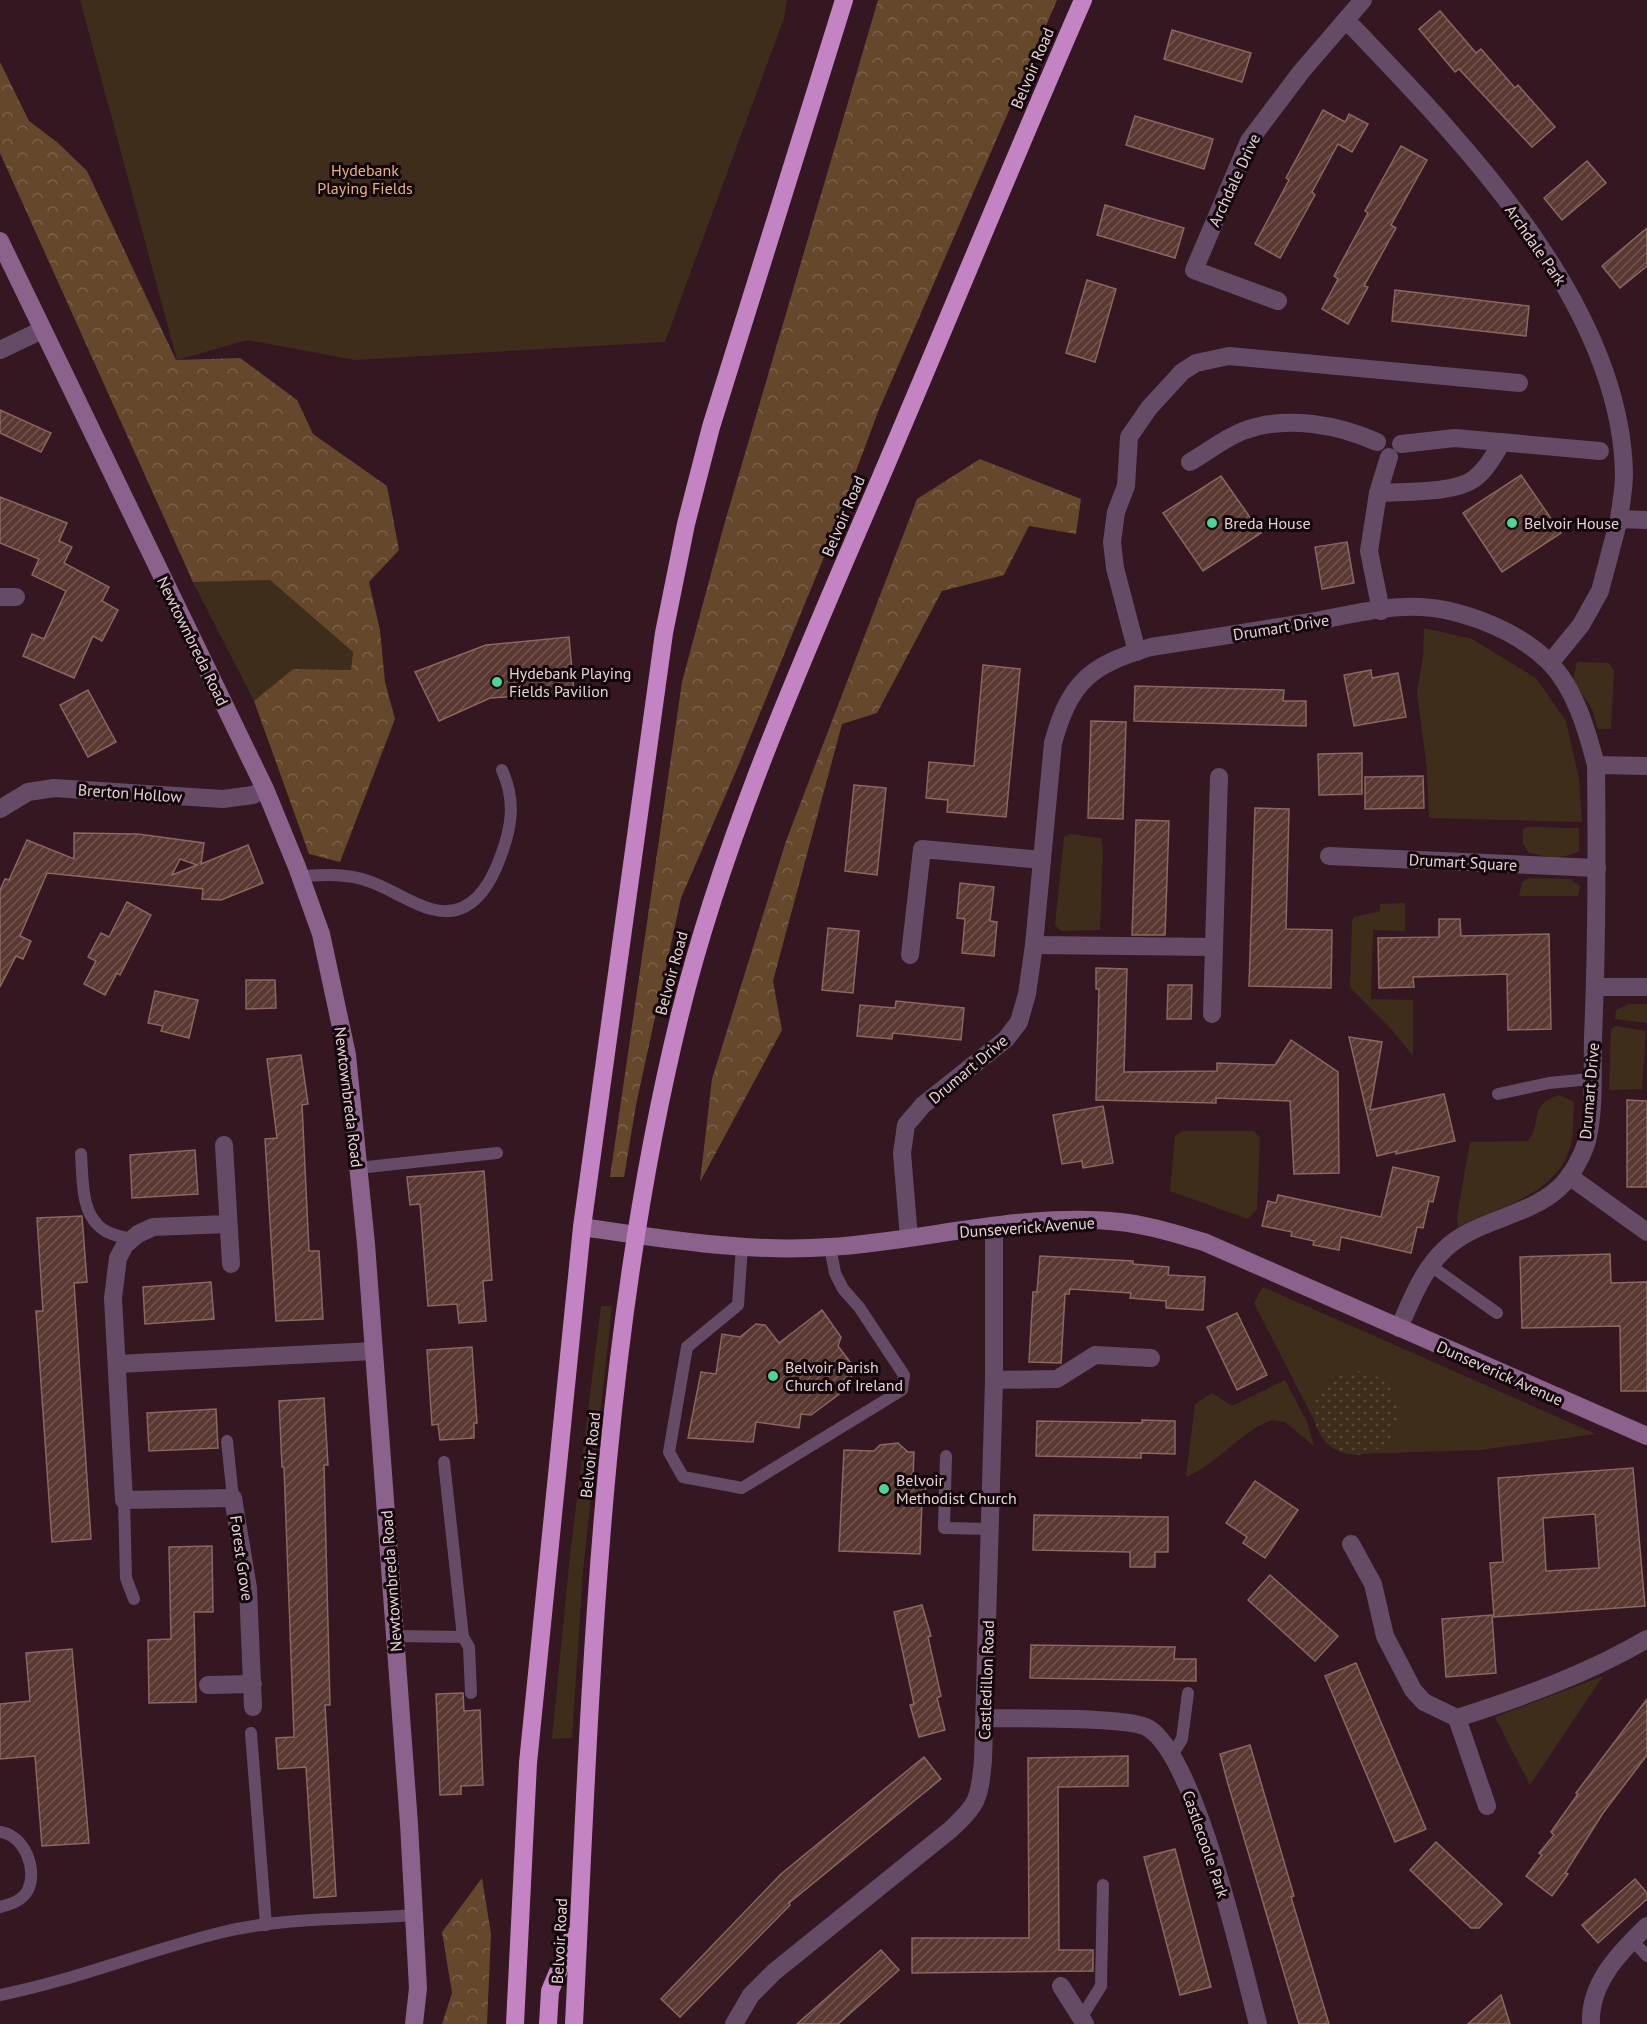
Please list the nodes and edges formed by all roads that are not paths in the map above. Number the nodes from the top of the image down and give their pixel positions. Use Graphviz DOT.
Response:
graph roads {
  1 [pos="844,0"];
  2 [pos="1083,0"];
  3 [pos="1363,0"];
  4 [pos="1346,20"];
  5 [pos="0,241"];
  6 [pos="1278,302"];
  7 [pos="42,330"];
  8 [pos="0,350"];
  9 [pos="1520,383"];
  10 [pos="1502,442"];
  11 [pos="1395,450"];
  12 [pos="1600,450"];
  13 [pos="1190,462"];
  14 [pos="1378,493"];
  15 [pos="1619,519"];
  16 [pos="1647,520"];
  17 [pos="1381,611"];
  18 [pos="1137,652"];
  19 [pos="1550,663"];
  20 [pos="1596,765"];
  21 [pos="1647,766"];
  22 [pos="502,770"];
  23 [pos="1219,777"];
  24 [pos="265,789"];
  25 [pos="3,800"];
  26 [pos="1329,856"];
  27 [pos="1042,860"];
  28 [pos="1597,868"];
  29 [pos="300,876"];
  30 [pos="1034,945"];
  31 [pos="1214,947"];
  32 [pos="910,955"];
  33 [pos="1595,987"];
  34 [pos="1647,987"];
  35 [pos="1212,1014"];
  36 [pos="1591,1079"];
  37 [pos="1498,1094"];
  38 [pos="224,1145"];
  39 [pos="497,1153"];
  40 [pos="81,1154"];
  41 [pos="358,1168"];
  42 [pos="1569,1176"];
  43 [pos="228,1224"];
  44 [pos="582,1227"];
  45 [pos="994,1227"];
  46 [pos="1647,1232"];
  47 [pos="637,1235"];
  48 [pos="909,1238"];
  49 [pos="131,1239"];
  50 [pos="742,1246"];
  51 [pos="830,1247"];
  52 [pos="231,1264"];
  53 [pos="1431,1266"];
  54 [pos="1497,1313"];
  55 [pos="1399,1328"];
  56 [pos="374,1351"];
  57 [pos="1151,1358"];
  58 [pos="117,1364"];
  59 [pos="994,1380"];
  60 [pos="1647,1436"];
  61 [pos="227,1441"];
  62 [pos="946,1456"];
  63 [pos="444,1462"];
  64 [pos="233,1498"];
  65 [pos="124,1500"];
  66 [pos="990,1529"];
  67 [pos="1351,1544"];
  68 [pos="134,1599"];
  69 [pos="395,1636"];
  70 [pos="463,1637"];
  71 [pos="1647,1639"];
  72 [pos="253,1684"];
  73 [pos="208,1685"];
  74 [pos="471,1693"];
  75 [pos="1188,1694"];
  76 [pos="254,1707"];
  77 [pos="984,1718"];
  78 [pos="1457,1718"];
  79 [pos="251,1733"];
  80 [pos="1171,1757"];
  81 [pos="1487,1806"];
  82 [pos="0,1832"];
  83 [pos="1103,1885"];
  84 [pos="0,1907"];
  85 [pos="414,1915"];
  86 [pos="579,1924"];
  87 [pos="266,1925"];
  88 [pos="1647,1926"];
  89 [pos="1632,1940"];
  90 [pos="1647,1956"];
  91 [pos="1061,1986"];
  92 [pos="0,1995"];
  93 [pos="1083,2021"];
  94 [pos="414,2024"];
  95 [pos="515,2024"];
  96 [pos="548,2024"];
  97 [pos="574,2024"];
  98 [pos="734,2024"];
  99 [pos="1258,2024"];
  100 [pos="1591,2024"];
  1 -- 44 [label="highway, Belvoir Road"];
  2 -- 47 [label="highway, Belvoir Road"];
  3 -- 4 [label="street, Archdale Drive"];
  4 -- 6 [label="street, Archdale Drive"];
  4 -- 15 [label="street, Archdale Park"];
  5 -- 7 [label="street, Newtownbreda Road"];
  7 -- 8 [label="street"];
  7 -- 24 [label="street, Newtownbreda Road"];
  9 -- 18 [label="street"];
  10 -- 11 [label="street"];
  10 -- 12 [label="street"];
  10 -- 14 [label="street"];
  11 -- 13 [label="street"];
  11 -- 14 [label="street"];
  14 -- 17 [label="street"];
  15 -- 16 [label="street"];
  15 -- 19 [label="street, Archdale Park"];
  17 -- 18 [label="street, Drumart Drive"];
  17 -- 19 [label="street, Drumart Drive"];
  18 -- 27 [label="street, Drumart Drive"];
  19 -- 20 [label="street, Drumart Drive"];
  20 -- 21 [label="street"];
  20 -- 28 [label="street, Drumart Drive"];
  22 -- 29 [label="lane"];
  23 -- 31 [label="street"];
  24 -- 25 [label="street, Brerton Hollow"];
  24 -- 29 [label="street, Newtownbreda Road"];
  26 -- 28 [label="street, Drumart Square"];
  27 -- 30 [label="street, Drumart Drive"];
  27 -- 32 [label="street"];
  28 -- 33 [label="street, Drumart Drive"];
  29 -- 41 [label="street, Newtownbreda Road"];
  30 -- 31 [label="street"];
  30 -- 48 [label="street, Drumart Drive"];
  31 -- 35 [label="street"];
  33 -- 34 [label="street"];
  33 -- 36 [label="street, Drumart Drive"];
  36 -- 37 [label="lane"];
  36 -- 42 [label="street, Drumart Drive"];
  38 -- 43 [label="street"];
  39 -- 41 [label="lane"];
  40 -- 49 [label="lane"];
  41 -- 56 [label="street, Newtownbreda Road"];
  42 -- 46 [label="street"];
  42 -- 53 [label="street, Drumart Drive"];
  43 -- 49 [label="street"];
  43 -- 52 [label="street"];
  44 -- 47 [label="street, Dunseverick Avenue"];
  44 -- 95 [label="highway, Belvoir Road"];
  45 -- 48 [label="street, Dunseverick Avenue"];
  45 -- 55 [label="street, Dunseverick Avenue"];
  45 -- 59 [label="street, Castledillon Road"];
  47 -- 50 [label="street, Dunseverick Avenue"];
  47 -- 86 [label="highway, Belvoir Road"];
  48 -- 51 [label="street, Dunseverick Avenue"];
  49 -- 58 [label="street"];
  50 -- 51 [label="street, Dunseverick Avenue"];
  50 -- 51 [label="lane"];
  53 -- 54 [label="lane"];
  53 -- 55 [label="street, Drumart Drive"];
  55 -- 60 [label="street, Dunseverick Avenue"];
  56 -- 58 [label="street"];
  56 -- 69 [label="street, Newtownbreda Road"];
  57 -- 59 [label="street"];
  58 -- 65 [label="street"];
  59 -- 66 [label="street, Castledillon Road"];
  61 -- 64 [label="lane"];
  62 -- 66 [label="lane"];
  63 -- 70 [label="lane"];
  64 -- 65 [label="street, Forest Grove"];
  64 -- 72 [label="street, Forest Grove"];
  65 -- 68 [label="lane"];
  66 -- 77 [label="street, Castledillon Road"];
  67 -- 78 [label="street"];
  69 -- 70 [label="lane"];
  69 -- 85 [label="street, Newtownbreda Road"];
  70 -- 74 [label="lane"];
  71 -- 78 [label="street"];
  72 -- 73 [label="street"];
  72 -- 76 [label="street, Forest Grove"];
  75 -- 80 [label="lane"];
  77 -- 80 [label="street, Castlecoole Park"];
  77 -- 98 [label="street, Castledillon Road"];
  78 -- 81 [label="street"];
  79 -- 87 [label="lane"];
  80 -- 99 [label="street, Castlecoole Park"];
  82 -- 84 [label="lane"];
  83 -- 93 [label="lane"];
  85 -- 87 [label="lane"];
  85 -- 94 [label="street, Newtownbreda Road"];
  86 -- 96 [label="highway"];
  86 -- 97 [label="highway, Belvoir Road"];
  87 -- 92 [label="lane"];
  88 -- 89 [label="street"];
  89 -- 90 [label="lane"];
  89 -- 100 [label="street"];
  91 -- 93 [label="street"];
}
